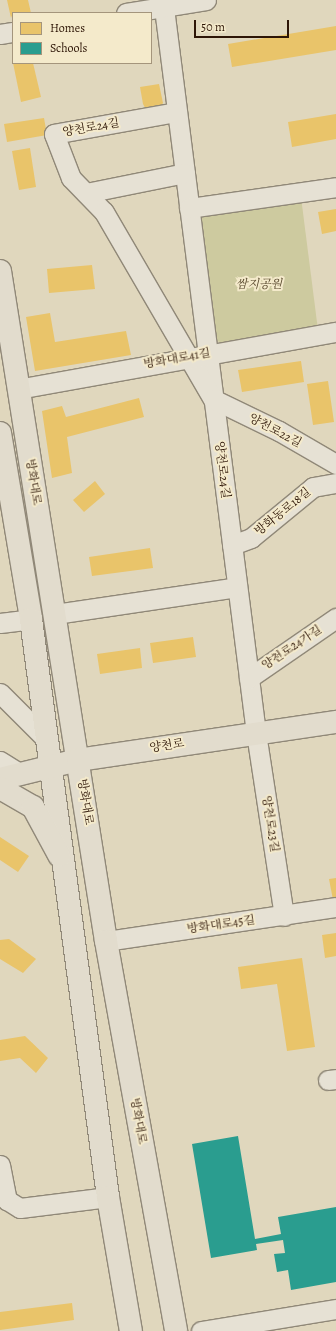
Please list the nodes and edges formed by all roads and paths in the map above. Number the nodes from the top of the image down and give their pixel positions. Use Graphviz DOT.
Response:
graph roads {
  1 [pos="206,0"];
  2 [pos="163,3"];
  3 [pos="130,12"];
  4 [pos="12,32"];
  5 [pos="0,34"];
  6 [pos="176,112"];
  7 [pos="185,173"];
  8 [pos="336,186"];
  9 [pos="86,193"];
  10 [pos="189,208"];
  11 [pos="0,271"];
  12 [pos="336,332"];
  13 [pos="208,354"];
  14 [pos="188,357"];
  15 [pos="18,389"];
  16 [pos="213,399"];
  17 [pos="0,433"];
  18 [pos="336,464"];
  19 [pos="336,483"];
  20 [pos="232,545"];
  21 [pos="237,587"];
  22 [pos="55,614"];
  23 [pos="336,618"];
  24 [pos="31,619"];
  25 [pos="0,623"];
  26 [pos="249,678"];
  27 [pos="0,693"];
  28 [pos="336,722"];
  29 [pos="256,733"];
  30 [pos="48,741"];
  31 [pos="78,760"];
  32 [pos="0,761"];
  33 [pos="51,766"];
  34 [pos="21,774"];
  35 [pos="0,779"];
  36 [pos="0,788"];
  37 [pos="65,866"];
  38 [pos="336,908"];
  39 [pos="284,916"];
  40 [pos="106,942"];
  41 [pos="0,1165"];
  42 [pos="108,1197"];
  43 [pos="336,1309"];
  44 [pos="131,1331"];
  45 [pos="176,1331"];
  46 [pos="201,1331"];
  1 -- 2 [label="street"];
  2 -- 3 [label="street"];
  2 -- 6 [label="street, 양천로24길"];
  4 -- 5 [label="street"];
  6 -- 7 [label="street, 양천로24길"];
  6 -- 9 [label="street, 양천로24길"];
  7 -- 9 [label="street"];
  7 -- 10 [label="street, 양천로24길"];
  8 -- 10 [label="street"];
  9 -- 14 [label="street"];
  10 -- 13 [label="street, 양천로24길"];
  11 -- 15 [label="main road, 방화대로"];
  12 -- 13 [label="street, 방화대로41길"];
  13 -- 14 [label="street, 방화대로41길"];
  13 -- 16 [label="street, 양천로24길"];
  14 -- 15 [label="street, 방화대로41길"];
  14 -- 16 [label="street"];
  15 -- 22 [label="main road, 방화대로"];
  16 -- 18 [label="street, 양천로22길"];
  16 -- 20 [label="street, 양천로24길"];
  17 -- 24 [label="main road, 방화대로"];
  19 -- 20 [label="street, 방화동로18길"];
  20 -- 21 [label="street, 양천로24길"];
  21 -- 22 [label="street"];
  21 -- 26 [label="street, 양천로24길"];
  22 -- 31 [label="main road, 방화대로"];
  23 -- 26 [label="street, 양천로24가길"];
  24 -- 25 [label="street"];
  24 -- 30 [label="main road, 방화대로"];
  26 -- 29 [label="street, 양천로24길"];
  27 -- 30 [label="street"];
  28 -- 29 [label="main road, 양천로"];
  29 -- 31 [label="main road, 양천로"];
  29 -- 39 [label="street, 양천로23길"];
  30 -- 33 [label="main road, 방화대로"];
  31 -- 33 [label="main road, 양천로"];
  31 -- 40 [label="main road, 방화대로"];
  32 -- 34 [label="street"];
  33 -- 34 [label="main road, 양천로"];
  33 -- 37 [label="main road, 방화대로"];
  34 -- 35 [label="main road, 양천로"];
  36 -- 37 [label="main road"];
  37 -- 42 [label="main road, 방화대로"];
  38 -- 39 [label="street, 방화대로45길"];
  39 -- 40 [label="street, 방화대로45길"];
  40 -- 45 [label="main road, 방화대로"];
  41 -- 42 [label="street"];
  42 -- 44 [label="main road, 방화대로"];
  43 -- 46 [label="street"];
}
